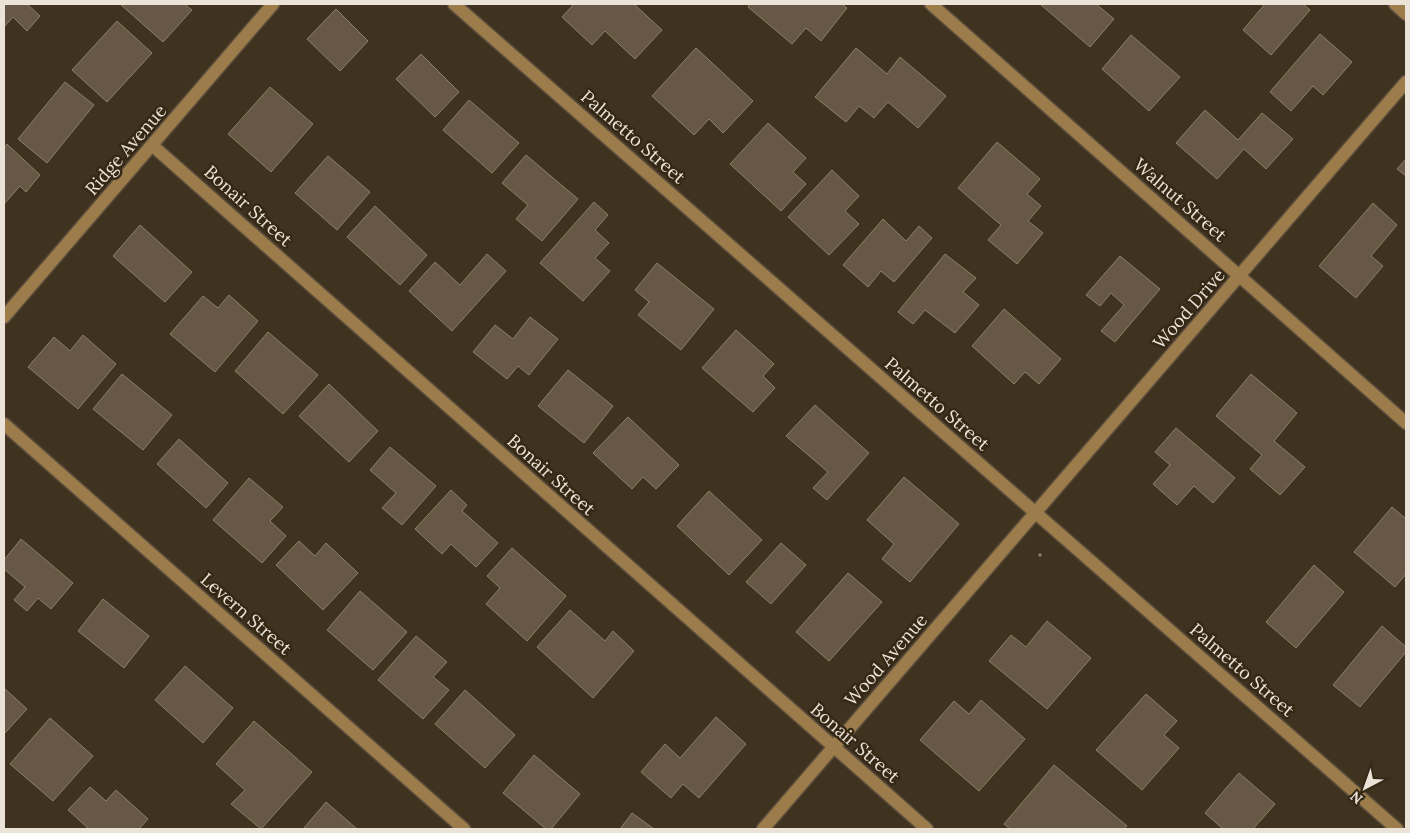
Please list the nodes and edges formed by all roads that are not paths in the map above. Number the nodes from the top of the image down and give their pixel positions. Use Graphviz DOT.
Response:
graph roads {
  1 [pos="273,4"];
  2 [pos="454,4"];
  3 [pos="930,4"];
  4 [pos="1395,4"];
  5 [pos="1406,14"];
  6 [pos="1406,82"];
  7 [pos="154,146"];
  8 [pos="1240,277"];
  9 [pos="4,317"];
  10 [pos="1406,423"];
  11 [pos="4,424"];
  12 [pos="1035,513"];
  13 [pos="834,748"];
  14 [pos="464,829"];
  15 [pos="763,829"];
  16 [pos="927,829"];
  17 [pos="1397,829"];
  1 -- 7 [label="street, Ridge Avenue"];
  2 -- 12 [label="street, Palmetto Street"];
  3 -- 8 [label="street, Walnut Street"];
  4 -- 5 [label="street"];
  6 -- 8 [label="street, Wood Drive"];
  7 -- 9 [label="street, Ridge Avenue"];
  7 -- 13 [label="street, Bonair Street"];
  8 -- 10 [label="street, Walnut Street"];
  8 -- 12 [label="street, Wood Drive"];
  11 -- 14 [label="street, Levern Street"];
  12 -- 13 [label="street, Wood Avenue"];
  12 -- 17 [label="street, Palmetto Street"];
  13 -- 15 [label="street, Wood Avenue"];
  13 -- 16 [label="street, Bonair Street"];
}
